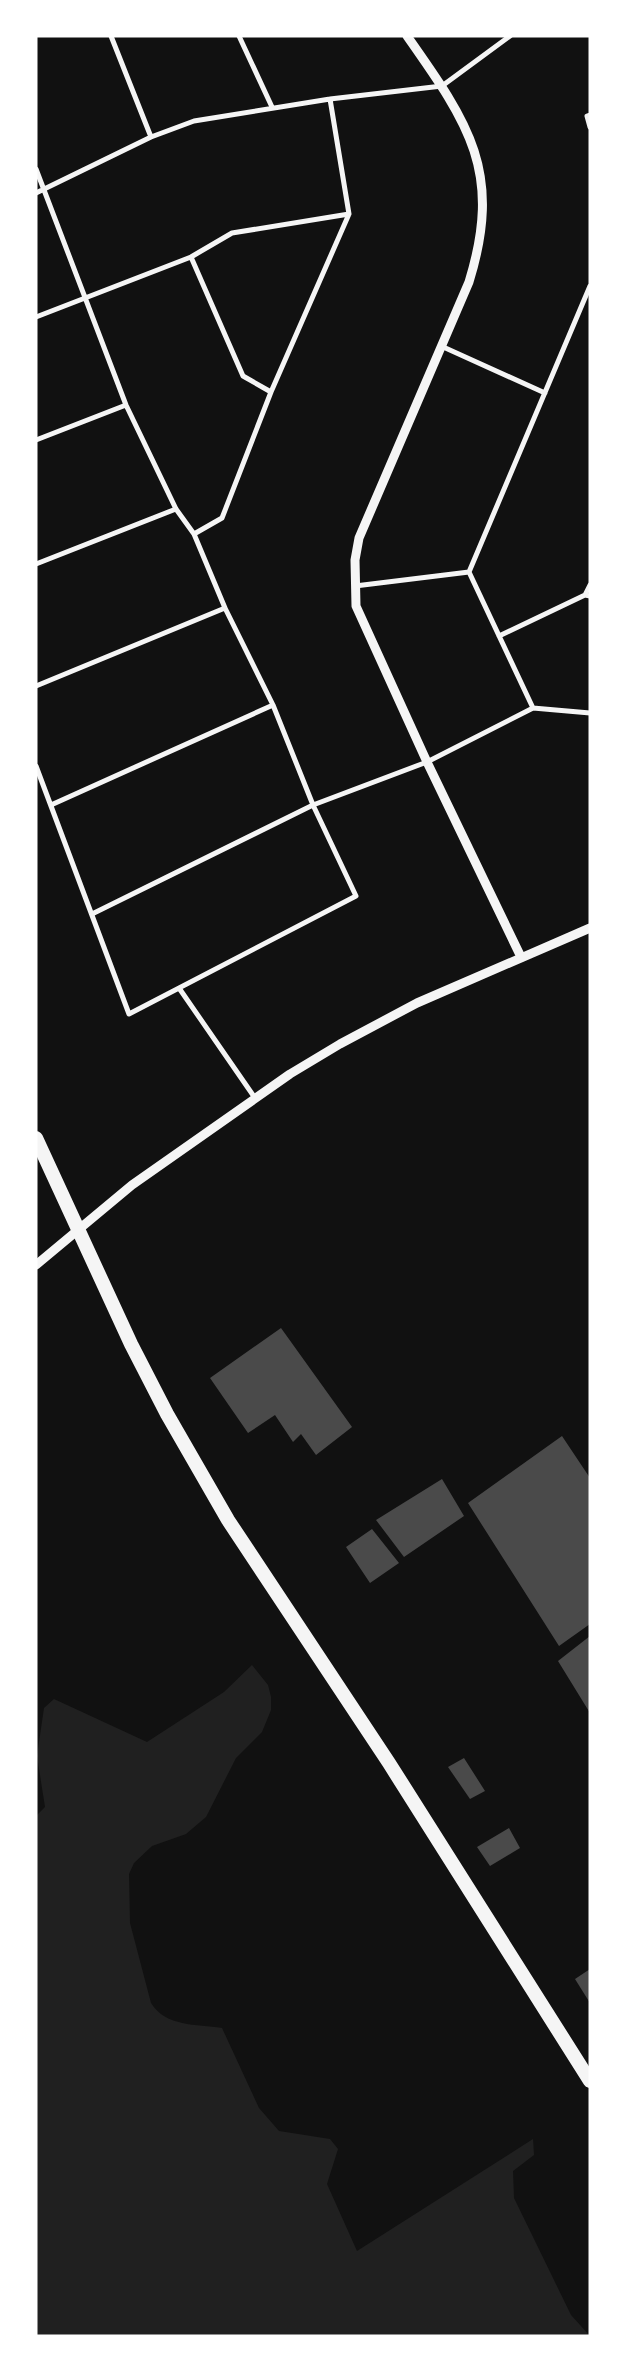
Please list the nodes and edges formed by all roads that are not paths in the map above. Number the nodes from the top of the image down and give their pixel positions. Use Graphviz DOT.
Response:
graph roads {
  1 [pos="111,36"];
  2 [pos="239,36"];
  3 [pos="407,36"];
  4 [pos="510,36"];
  5 [pos="442,86"];
  6 [pos="330,99"];
  7 [pos="272,107"];
  8 [pos="590,115"];
  9 [pos="590,127"];
  10 [pos="151,137"];
  11 [pos="36,169"];
  12 [pos="44,190"];
  13 [pos="36,192"];
  14 [pos="349,214"];
  15 [pos="191,257"];
  16 [pos="590,286"];
  17 [pos="86,298"];
  18 [pos="36,317"];
  19 [pos="441,346"];
  20 [pos="271,392"];
  21 [pos="544,392"];
  22 [pos="126,405"];
  23 [pos="36,440"];
  24 [pos="176,509"];
  25 [pos="194,534"];
  26 [pos="36,564"];
  27 [pos="469,572"];
  28 [pos="590,585"];
  29 [pos="354,586"];
  30 [pos="588,595"];
  31 [pos="224,608"];
  32 [pos="499,636"];
  33 [pos="36,686"];
  34 [pos="272,704"];
  35 [pos="534,708"];
  36 [pos="590,713"];
  37 [pos="427,762"];
  38 [pos="36,766"];
  39 [pos="52,805"];
  40 [pos="313,805"];
  41 [pos="92,914"];
  42 [pos="590,928"];
  43 [pos="521,957"];
  44 [pos="178,988"];
  45 [pos="255,1098"];
  46 [pos="36,1138"];
  47 [pos="77,1230"];
  48 [pos="36,1265"];
  49 [pos="590,2081"];
  1 -- 10 [label="street"];
  2 -- 7 [label="street"];
  3 -- 5 [label="street"];
  4 -- 5 [label="street"];
  5 -- 6 [label="street"];
  5 -- 19 [label="street"];
  6 -- 7 [label="street"];
  6 -- 14 [label="street"];
  7 -- 10 [label="street"];
  8 -- 9 [label="street"];
  10 -- 12 [label="street"];
  11 -- 12 [label="street"];
  12 -- 13 [label="street"];
  12 -- 17 [label="street"];
  14 -- 15 [label="street"];
  14 -- 20 [label="street"];
  15 -- 17 [label="street"];
  15 -- 20 [label="street"];
  16 -- 21 [label="street"];
  17 -- 18 [label="street"];
  17 -- 22 [label="street"];
  19 -- 21 [label="street"];
  19 -- 29 [label="street"];
  20 -- 25 [label="street"];
  21 -- 27 [label="street"];
  22 -- 23 [label="street"];
  22 -- 24 [label="street"];
  24 -- 25 [label="street"];
  24 -- 26 [label="street"];
  25 -- 31 [label="street"];
  27 -- 29 [label="street"];
  27 -- 32 [label="street"];
  28 -- 30 [label="street"];
  29 -- 37 [label="street"];
  30 -- 32 [label="street"];
  31 -- 33 [label="street"];
  31 -- 34 [label="street"];
  32 -- 35 [label="street"];
  34 -- 39 [label="street"];
  34 -- 40 [label="street"];
  35 -- 36 [label="street"];
  35 -- 37 [label="street"];
  37 -- 40 [label="street"];
  37 -- 43 [label="street"];
  38 -- 39 [label="street"];
  39 -- 41 [label="street"];
  40 -- 41 [label="street"];
  40 -- 44 [label="street"];
  41 -- 44 [label="street"];
  42 -- 43 [label="street"];
  43 -- 45 [label="street"];
  44 -- 45 [label="street"];
  45 -- 47 [label="street"];
  46 -- 47 [label="highway"];
  47 -- 48 [label="street"];
  47 -- 49 [label="highway"];
}
